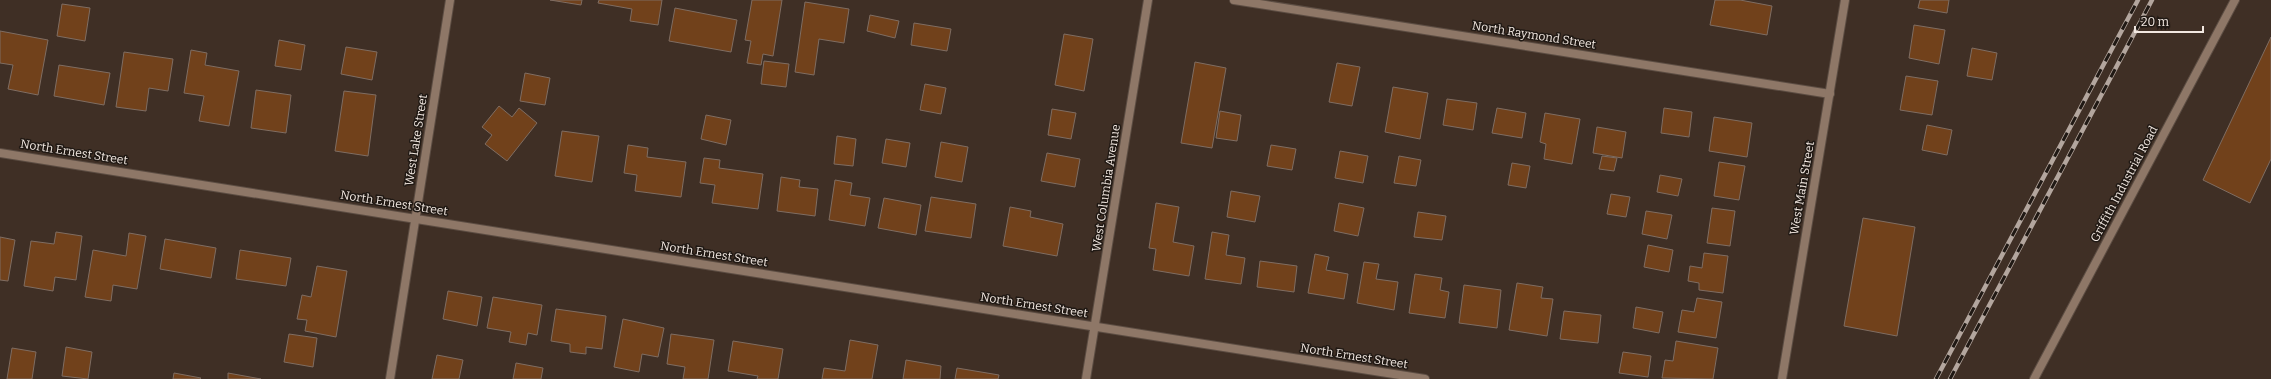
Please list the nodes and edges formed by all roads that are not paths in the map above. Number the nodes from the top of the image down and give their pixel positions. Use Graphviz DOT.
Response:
graph roads {
  1 [pos="450,0"];
  2 [pos="1148,0"];
  3 [pos="1234,0"];
  4 [pos="1845,0"];
  5 [pos="2235,0"];
  6 [pos="1830,94"];
  7 [pos="0,153"];
  8 [pos="416,218"];
  9 [pos="1095,326"];
  10 [pos="390,379"];
  11 [pos="1086,379"];
  12 [pos="1425,379"];
  13 [pos="1782,379"];
  14 [pos="2034,379"];
  1 -- 8 [label="street, West Lake Street"];
  2 -- 9 [label="street, West Columbia Avenue"];
  3 -- 6 [label="street, North Raymond Street"];
  4 -- 6 [label="street, West Main Street"];
  5 -- 14 [label="street, Griffith Industrial Road"];
  6 -- 13 [label="street, West Main Street"];
  7 -- 8 [label="street, North Ernest Street"];
  8 -- 9 [label="street, North Ernest Street"];
  8 -- 10 [label="street, West Lake Street"];
  9 -- 11 [label="street, West Columbia Avenue"];
  9 -- 12 [label="street, North Ernest Street"];
}
